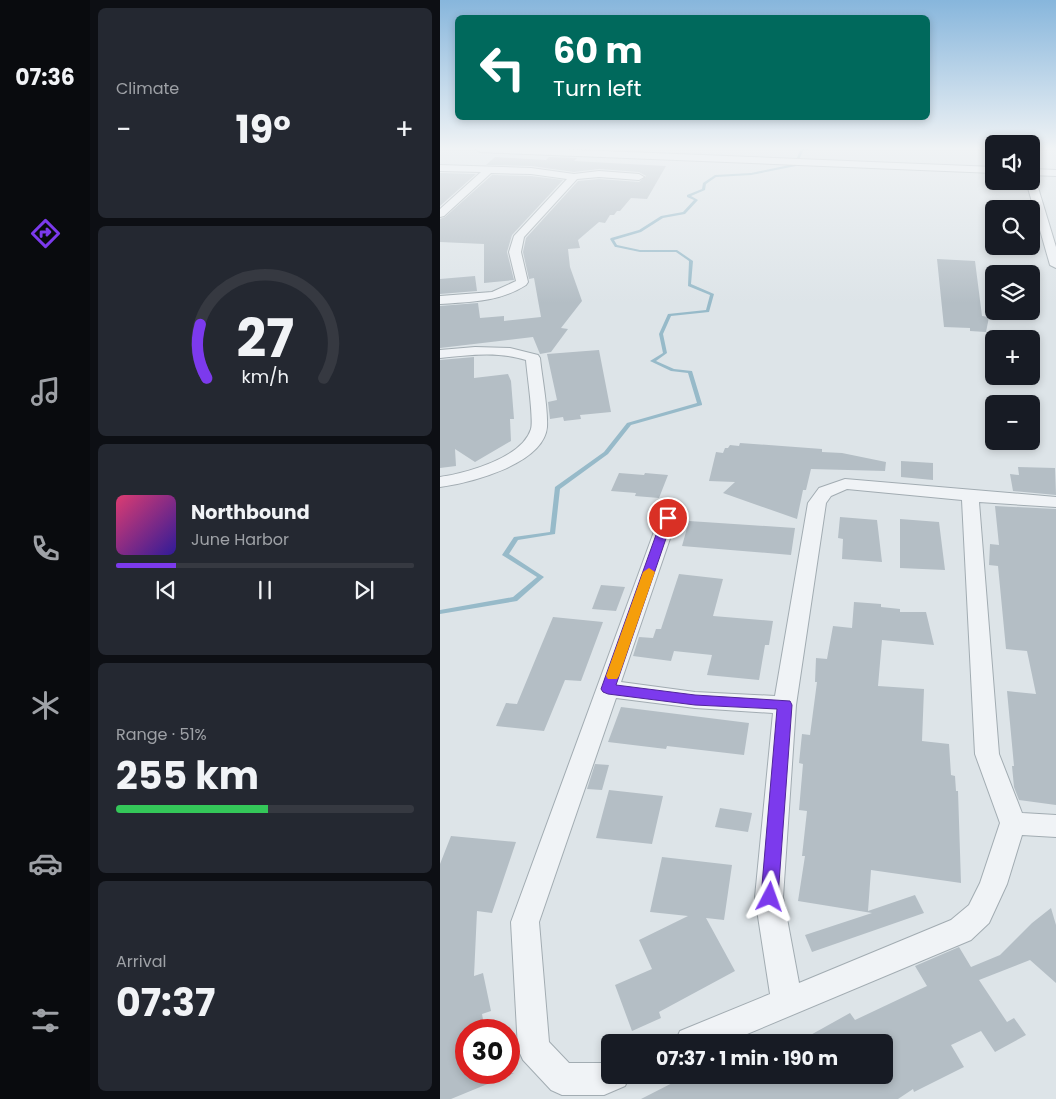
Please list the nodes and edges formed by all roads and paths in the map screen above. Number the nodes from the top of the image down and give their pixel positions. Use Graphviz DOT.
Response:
graph roads {
  1 [pos="455,200"];
  2 [pos="552,200"];
  3 [pos="1039,200"];
  4 [pos="440,214"];
  5 [pos="1051,232"];
  6 [pos="1056,265"];
  7 [pos="440,300"];
  8 [pos="440,354"];
  9 [pos="440,482"];
  10 [pos="970,496"];
  11 [pos="1056,502"];
  12 [pos="668,518"];
  13 [pos="608,689"];
  14 [pos="785,705"];
  15 [pos="1013,822"];
  16 [pos="1056,826"];
  17 [pos="787,1003"];
  18 [pos="711,1034"];
  19 [pos="601,1079"];
  1 -- 4 [label="street"];
  2 -- 7 [label="street"];
  3 -- 5 [label="street"];
  5 -- 6 [label="street"];
  8 -- 9 [label="street"];
  10 -- 11 [label="street"];
  10 -- 14 [label="street"];
  10 -- 15 [label="street"];
  12 -- 13 [label="street"];
  13 -- 14 [label="street"];
  13 -- 19 [label="street"];
  14 -- 17 [label="street"];
  15 -- 16 [label="street"];
  15 -- 17 [label="street"];
  17 -- 18 [label="street"];
}
